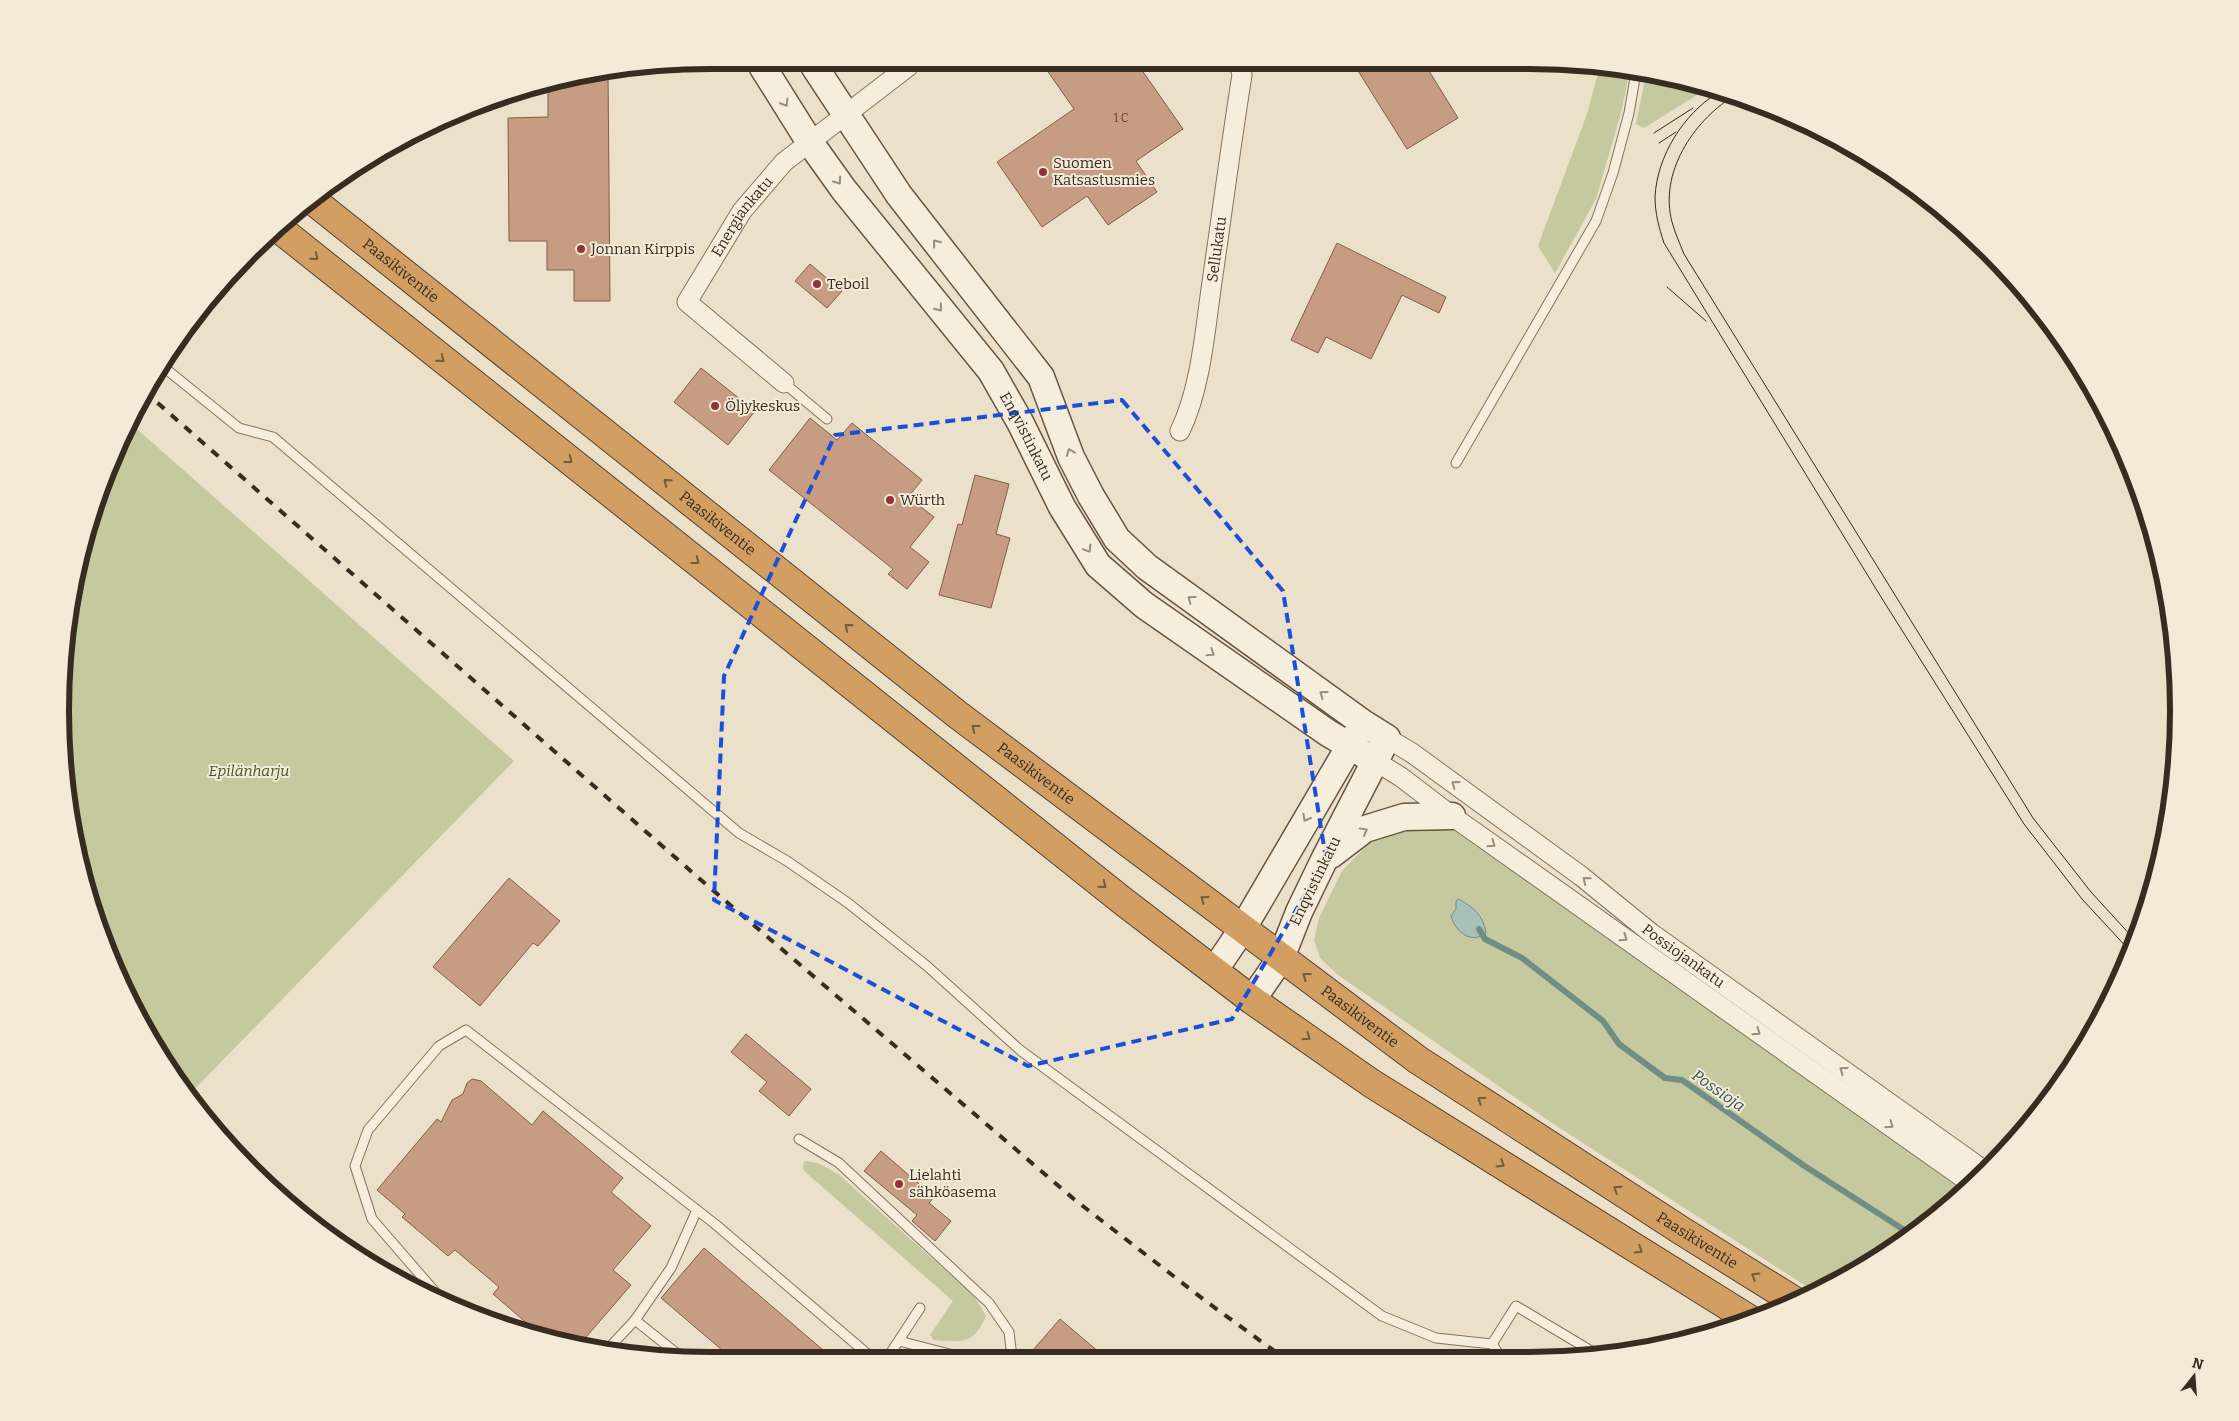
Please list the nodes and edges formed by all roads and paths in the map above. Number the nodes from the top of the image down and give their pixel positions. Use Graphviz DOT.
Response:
graph roads {
  1 [pos="764,69"];
  2 [pos="816,69"];
  3 [pos="905,69"];
  4 [pos="1241,69"];
  5 [pos="1635,78"];
  6 [pos="846,114"];
  7 [pos="809,141"];
  8 [pos="317,204"];
  9 [pos="284,231"];
  10 [pos="168,369"];
  11 [pos="784,383"];
  12 [pos="827,419"];
  13 [pos="1180,431"];
  14 [pos="1456,463"];
  15 [pos="1363,723"];
  16 [pos="1387,738"];
  17 [pos="1350,746"];
  18 [pos="1375,761"];
  19 [pos="1452,816"];
  20 [pos="1324,860"];
  21 [pos="1243,928"];
  22 [pos="1280,958"];
  23 [pos="1214,970"];
  24 [pos="1252,1000"];
  25 [pos="799,1139"];
  26 [pos="1979,1167"];
  27 [pos="1966,1180"];
  28 [pos="697,1210"];
  29 [pos="432,1288"];
  30 [pos="1788,1297"];
  31 [pos="920,1308"];
  32 [pos="1743,1315"];
  33 [pos="634,1320"];
  34 [pos="899,1341"];
  35 [pos="612,1344"];
  36 [pos="1492,1344"];
  37 [pos="1588,1349"];
  38 [pos="674,1351"];
  39 [pos="866,1352"];
  40 [pos="891,1352"];
  41 [pos="942,1352"];
  42 [pos="1012,1352"];
  43 [pos="1497,1352"];
  1 -- 7 [label="main road, Enqvistinkatu, one-way"];
  2 -- 6 [label="main road, Enqvistinkatu"];
  3 -- 6 [label="street, Energiankatu"];
  4 -- 13 [label="street, Sellukatu"];
  5 -- 14 [label="lane"];
  6 -- 7 [label="street, Energiankatu"];
  15 -- 6 [label="main road, Enqvistinkatu, one-way"];
  7 -- 11 [label="street, Energiankatu"];
  7 -- 17 [label="main road, Enqvistinkatu, one-way"];
  21 -- 8 [label="highway, Paasikiventie, one-way"];
  9 -- 23 [label="highway, one-way"];
  10 -- 36 [label="lane"];
  11 -- 12 [label="lane"];
  15 -- 16 [label="main road, Enqvistinkatu"];
  15 -- 17 [label="main road"];
  16 -- 18 [label="main road, Enqvistinkatu"];
  26 -- 16 [label="street, Possiojankatu, one-way"];
  17 -- 18 [label="main road, Enqvistinkatu"];
  17 -- 21 [label="main road, one-way"];
  18 -- 19 [label="street, Possiojankatu"];
  18 -- 20 [label="main road, Enqvistinkatu"];
  20 -- 19 [label="main road, one-way"];
  19 -- 27 [label="street, Possiojankatu, one-way"];
  20 -- 22 [label="main road, Enqvistinkatu"];
  21 -- 22 [label="highway, Paasikiventie"];
  21 -- 23 [label="main road"];
  22 -- 24 [label="main road, Enqvistinkatu"];
  30 -- 22 [label="highway, Paasikiventie, one-way"];
  23 -- 24 [label="highway"];
  24 -- 32 [label="highway, one-way"];
  25 -- 42 [label="lane"];
  28 -- 29 [label="lane"];
  28 -- 33 [label="lane"];
  28 -- 39 [label="lane"];
  31 -- 34 [label="lane"];
  33 -- 35 [label="lane"];
  33 -- 38 [label="lane"];
  34 -- 40 [label="lane"];
  34 -- 41 [label="lane"];
  36 -- 37 [label="lane"];
  36 -- 43 [label="lane"];
}
